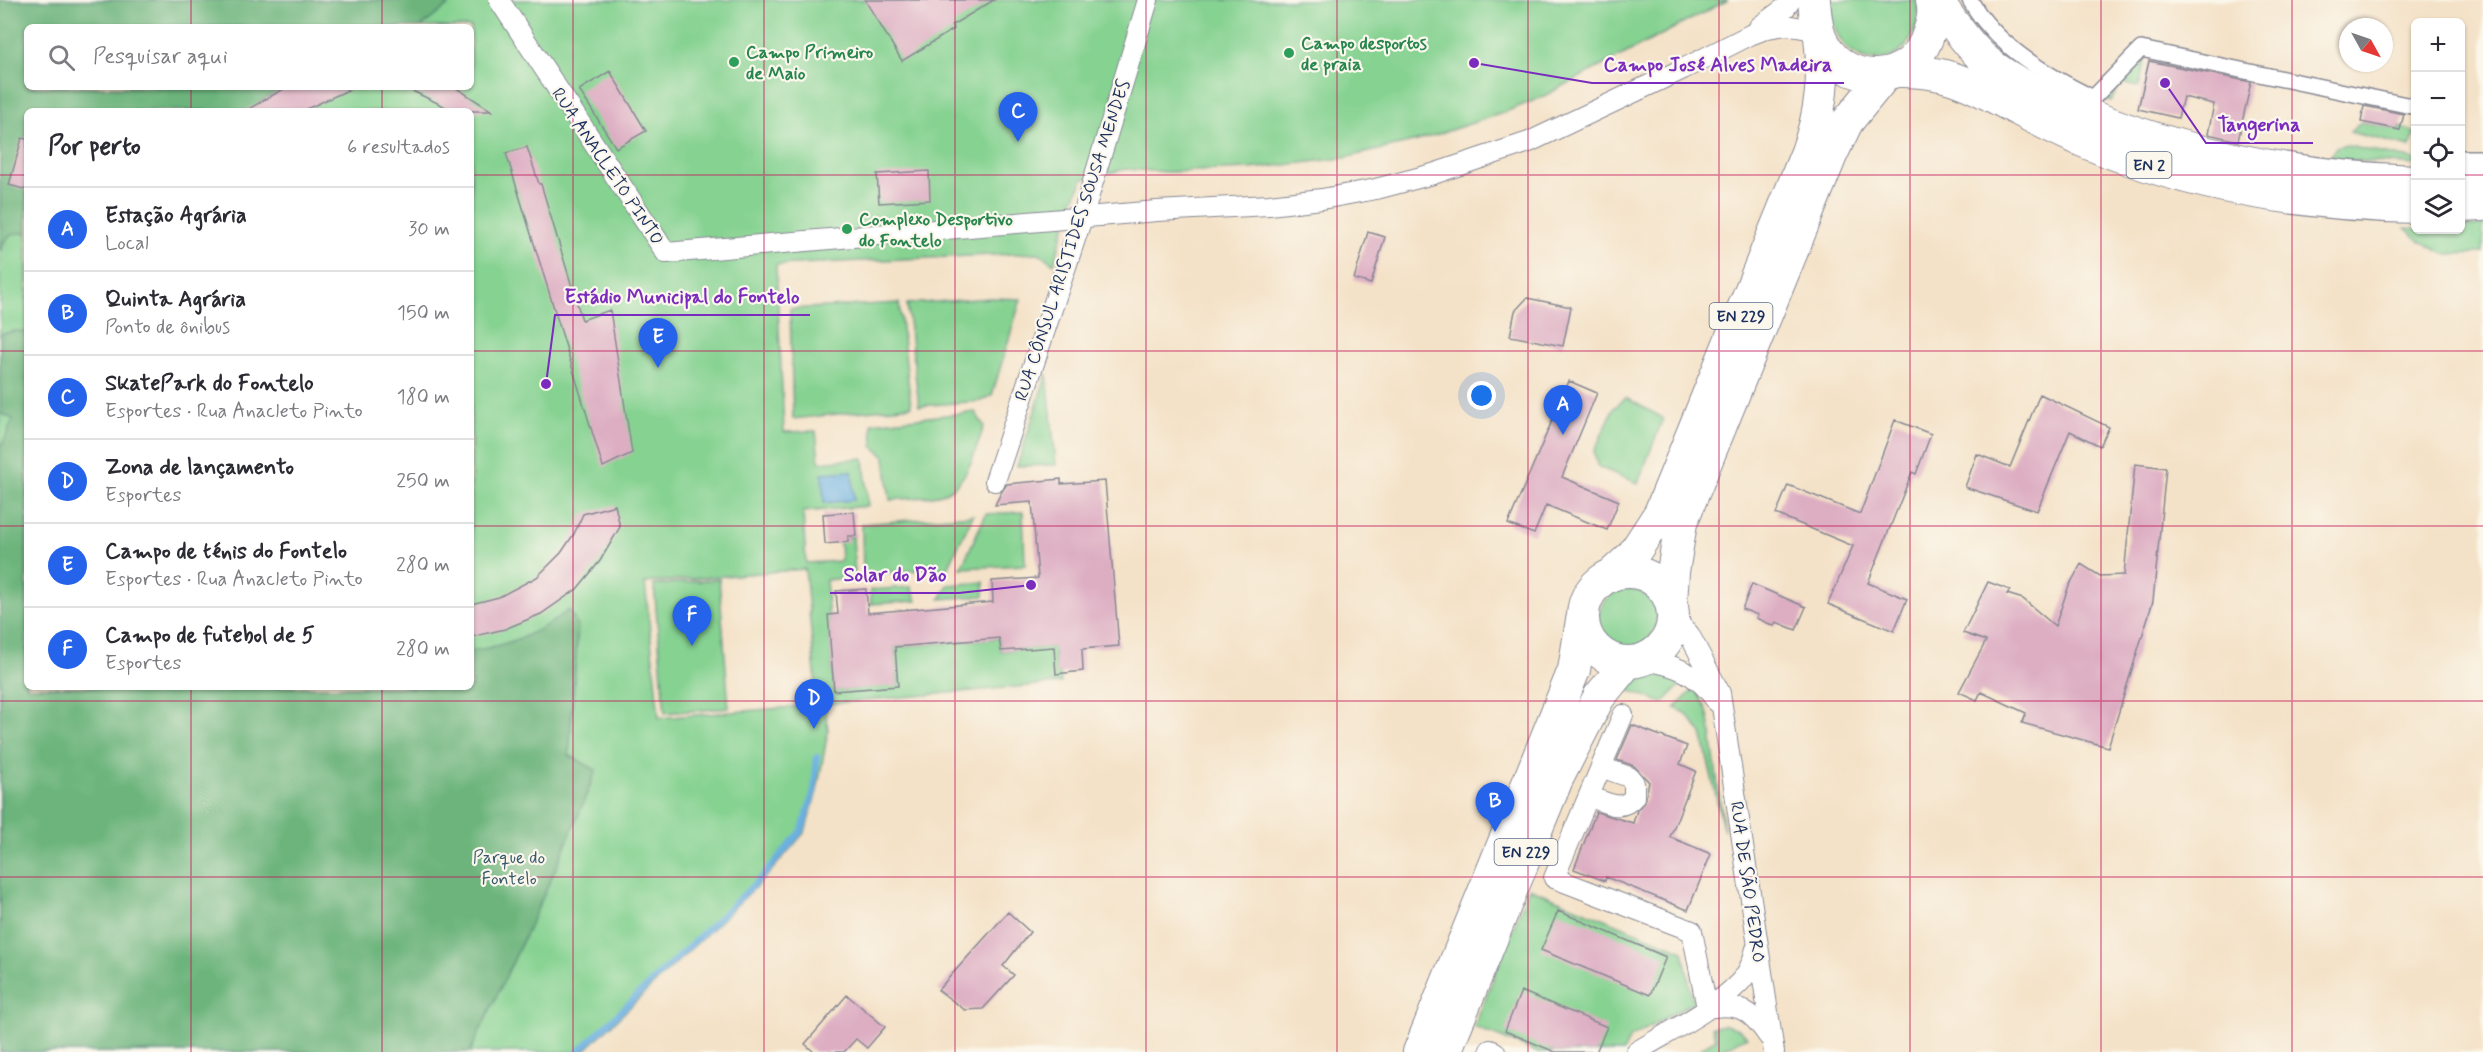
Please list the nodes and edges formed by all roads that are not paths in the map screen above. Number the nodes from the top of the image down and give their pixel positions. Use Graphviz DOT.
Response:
graph roads {
  1 [pos="499,0"];
  2 [pos="1148,0"];
  3 [pos="1932,0"];
  4 [pos="1937,0"];
  5 [pos="1970,0"];
  6 [pos="1806,12"];
  7 [pos="1750,35"];
  8 [pos="1892,73"];
  9 [pos="2411,106"];
  10 [pos="2465,158"];
  11 [pos="2483,158"];
  12 [pos="2483,179"];
  13 [pos="2465,180"];
  14 [pos="2411,181"];
  15 [pos="2483,205"];
  16 [pos="2465,206"];
  17 [pos="2411,207"];
  18 [pos="1082,218"];
  19 [pos="995,481"];
  20 [pos="1610,576"];
  21 [pos="1672,610"];
  22 [pos="1582,620"];
  23 [pos="1635,662"];
  24 [pos="1723,712"];
  25 [pos="1623,715"];
  26 [pos="1601,767"];
  27 [pos="1589,796"];
  28 [pos="1757,945"];
  29 [pos="1707,1008"];
  30 [pos="1773,1046"];
  31 [pos="1419,1052"];
  32 [pos="1445,1052"];
  33 [pos="1636,1052"];
  1 -- 18 [label="street, RUA ANACLETO PINTO"];
  2 -- 18 [label="street, RUA CÔNSUL ARISTIDES SOUSA MENDES"];
  3 -- 8 [label="main road"];
  4 -- 14 [label="main road, EN 2"];
  5 -- 9 [label="street"];
  6 -- 7 [label="street"];
  6 -- 7 [label="street"];
  6 -- 8 [label="main road, EN 2"];
  6 -- 20 [label="main road, EN 229"];
  7 -- 18 [label="street"];
  8 -- 17 [label="main road, EN 2"];
  8 -- 21 [label="main road, EN 229"];
  10 -- 11 [label="street"];
  12 -- 13 [label="main road"];
  15 -- 16 [label="main road"];
  18 -- 19 [label="street, RUA CÔNSUL ARISTIDES SOUSA MENDES"];
  20 -- 21 [label="main road"];
  20 -- 22 [label="main road, EN 229"];
  21 -- 23 [label="main road, EN 229"];
  21 -- 24 [label="street, RUA DE SÃO PEDRO"];
  22 -- 23 [label="main road"];
  22 -- 31 [label="main road, EN 229"];
  23 -- 24 [label="street"];
  23 -- 32 [label="main road, EN 229"];
  24 -- 28 [label="street, RUA DE SÃO PEDRO"];
  25 -- 26 [label="street"];
  26 -- 27 [label="street"];
  26 -- 27 [label="street"];
  27 -- 29 [label="street"];
  28 -- 29 [label="street"];
  28 -- 30 [label="street, RUA DE SÃO PEDRO"];
  29 -- 30 [label="street"];
  29 -- 33 [label="street"];
}
